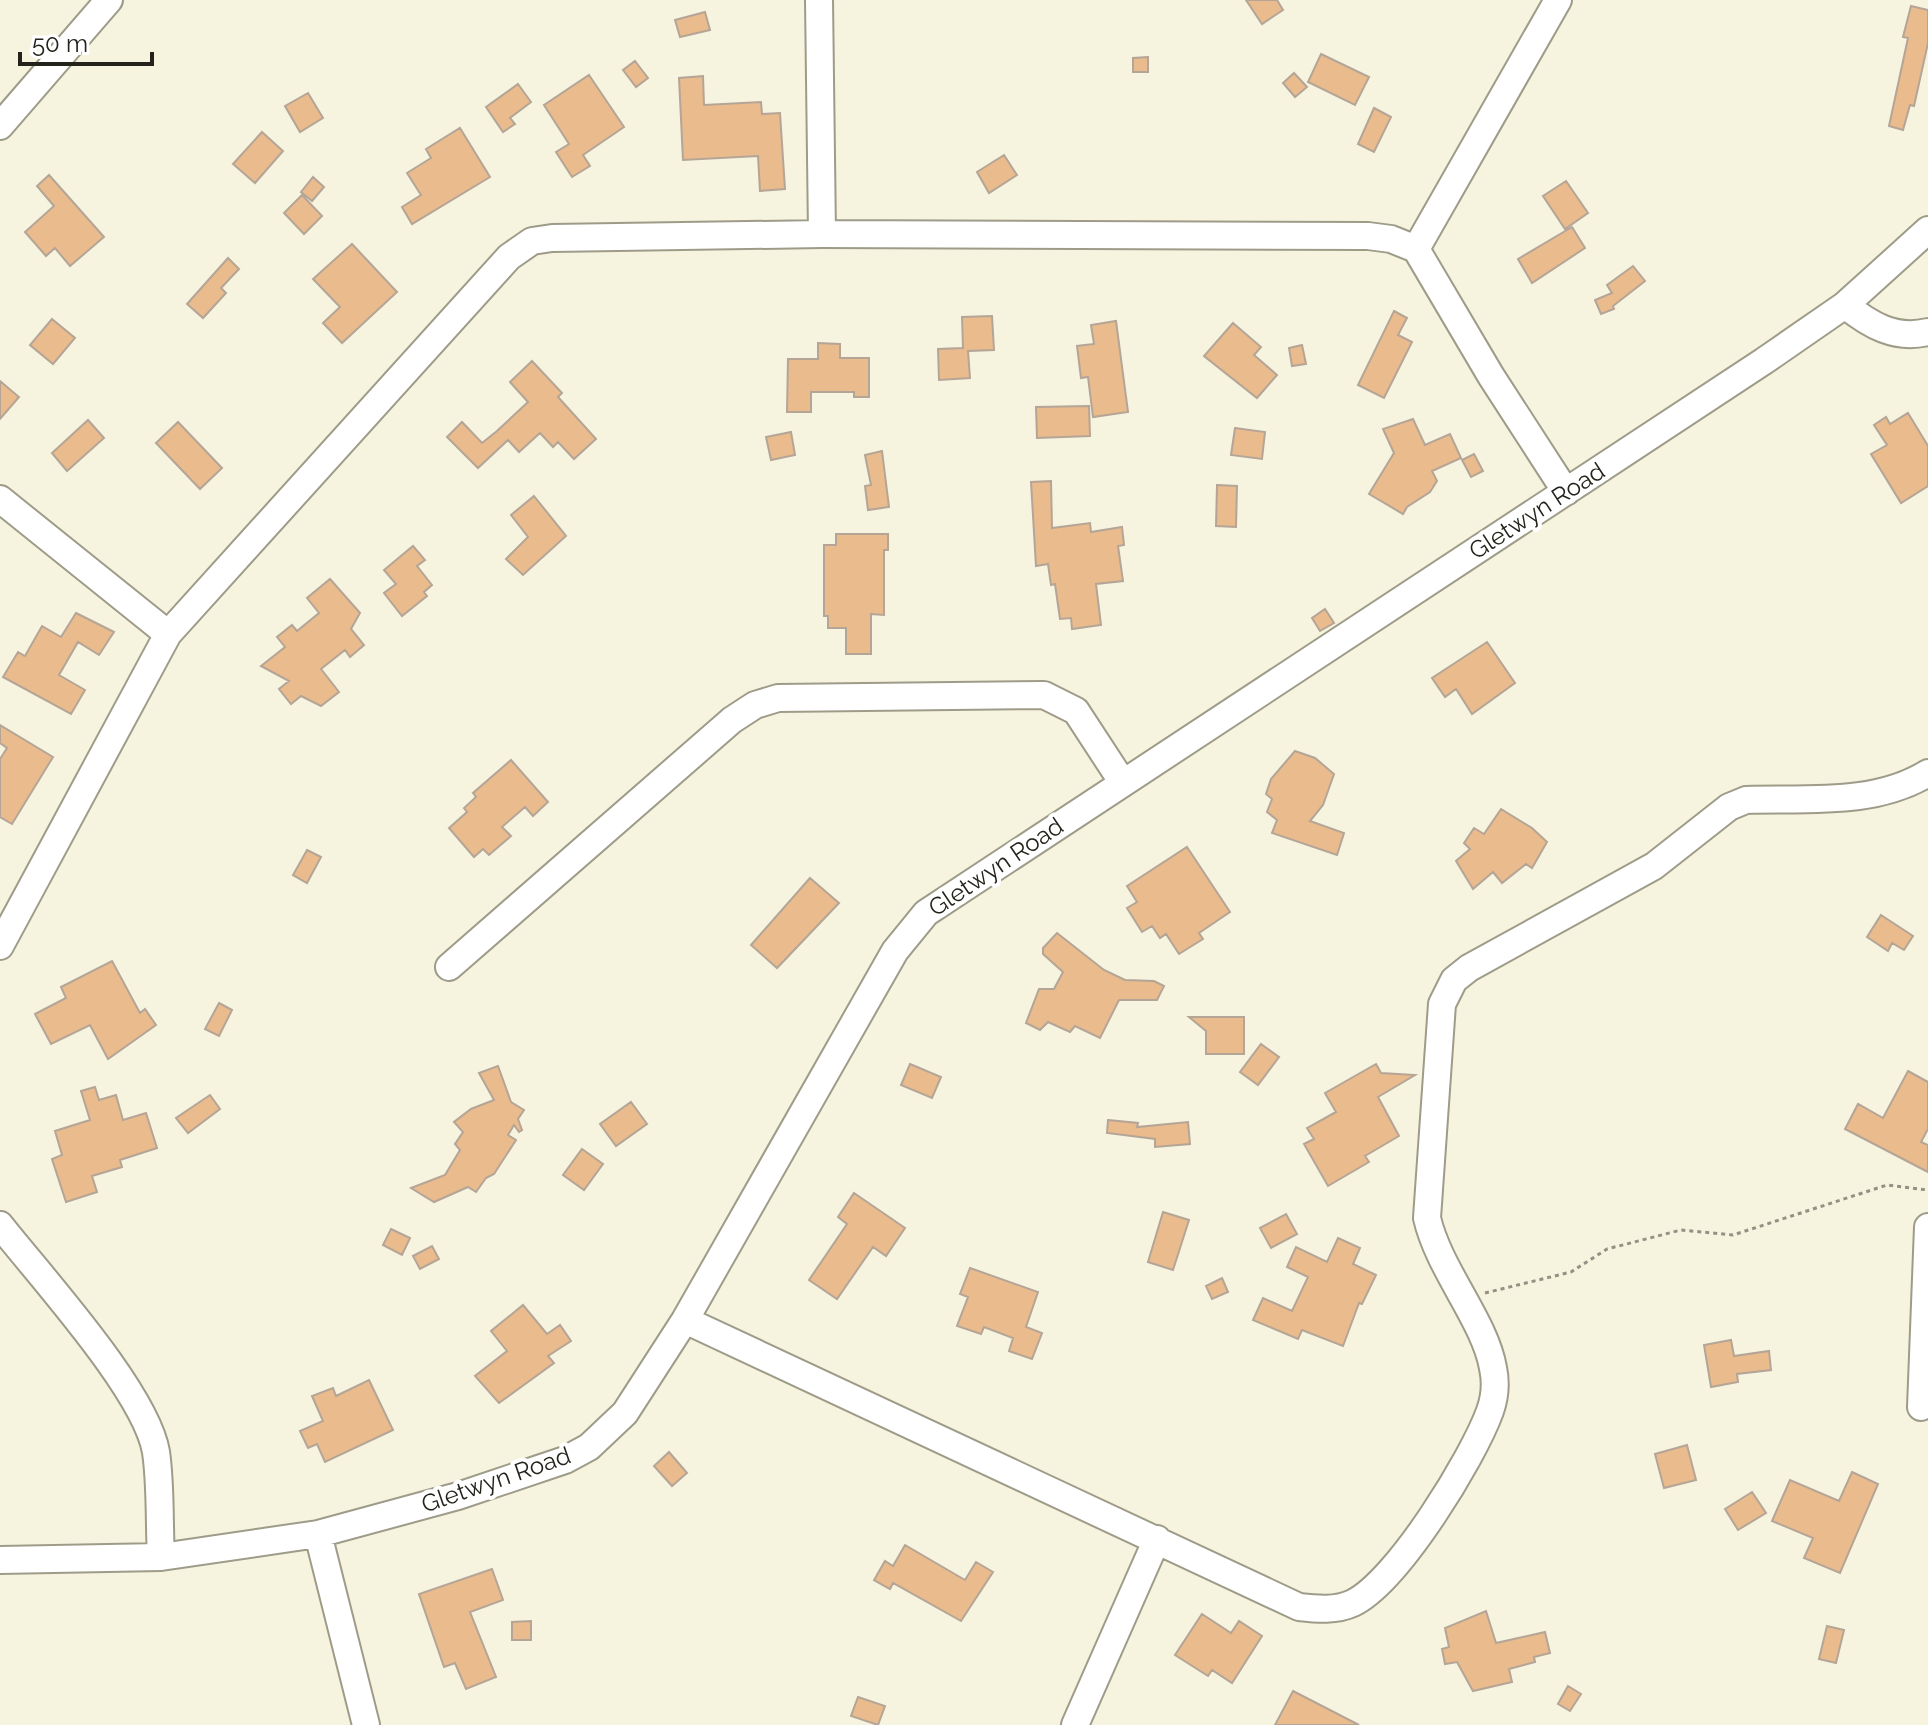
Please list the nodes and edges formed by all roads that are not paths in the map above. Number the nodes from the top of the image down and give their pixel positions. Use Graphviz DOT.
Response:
graph roads {
  1 [pos="109,0"];
  2 [pos="819,0"];
  3 [pos="1558,0"];
  4 [pos="0,126"];
  5 [pos="1928,230"];
  6 [pos="822,234"];
  7 [pos="1416,249"];
  8 [pos="1845,305"];
  9 [pos="1928,332"];
  10 [pos="1566,492"];
  11 [pos="0,499"];
  12 [pos="168,634"];
  13 [pos="1928,773"];
  14 [pos="1123,783"];
  15 [pos="0,946"];
  16 [pos="449,967"];
  17 [pos="0,1225"];
  18 [pos="1928,1227"];
  19 [pos="685,1320"];
  20 [pos="1921,1407"];
  21 [pos="318,1534"];
  22 [pos="1157,1539"];
  23 [pos="161,1557"];
  24 [pos="0,1560"];
  25 [pos="366,1725"];
  26 [pos="1075,1725"];
  1 -- 4 [label="street"];
  2 -- 6 [label="street"];
  3 -- 7 [label="street"];
  5 -- 8 [label="street, Gletwyn Road"];
  6 -- 7 [label="street"];
  6 -- 12 [label="street"];
  7 -- 10 [label="street"];
  8 -- 9 [label="street"];
  8 -- 10 [label="street, Gletwyn Road"];
  10 -- 14 [label="street, Gletwyn Road"];
  11 -- 12 [label="street"];
  12 -- 15 [label="street"];
  13 -- 22 [label="street"];
  14 -- 16 [label="street"];
  14 -- 19 [label="street, Gletwyn Road"];
  17 -- 23 [label="street"];
  18 -- 20 [label="street"];
  19 -- 21 [label="street, Gletwyn Road"];
  19 -- 22 [label="street"];
  21 -- 23 [label="street, Gletwyn Road"];
  21 -- 25 [label="street"];
  22 -- 26 [label="street"];
  23 -- 24 [label="street, Gletwyn Road"];
}
